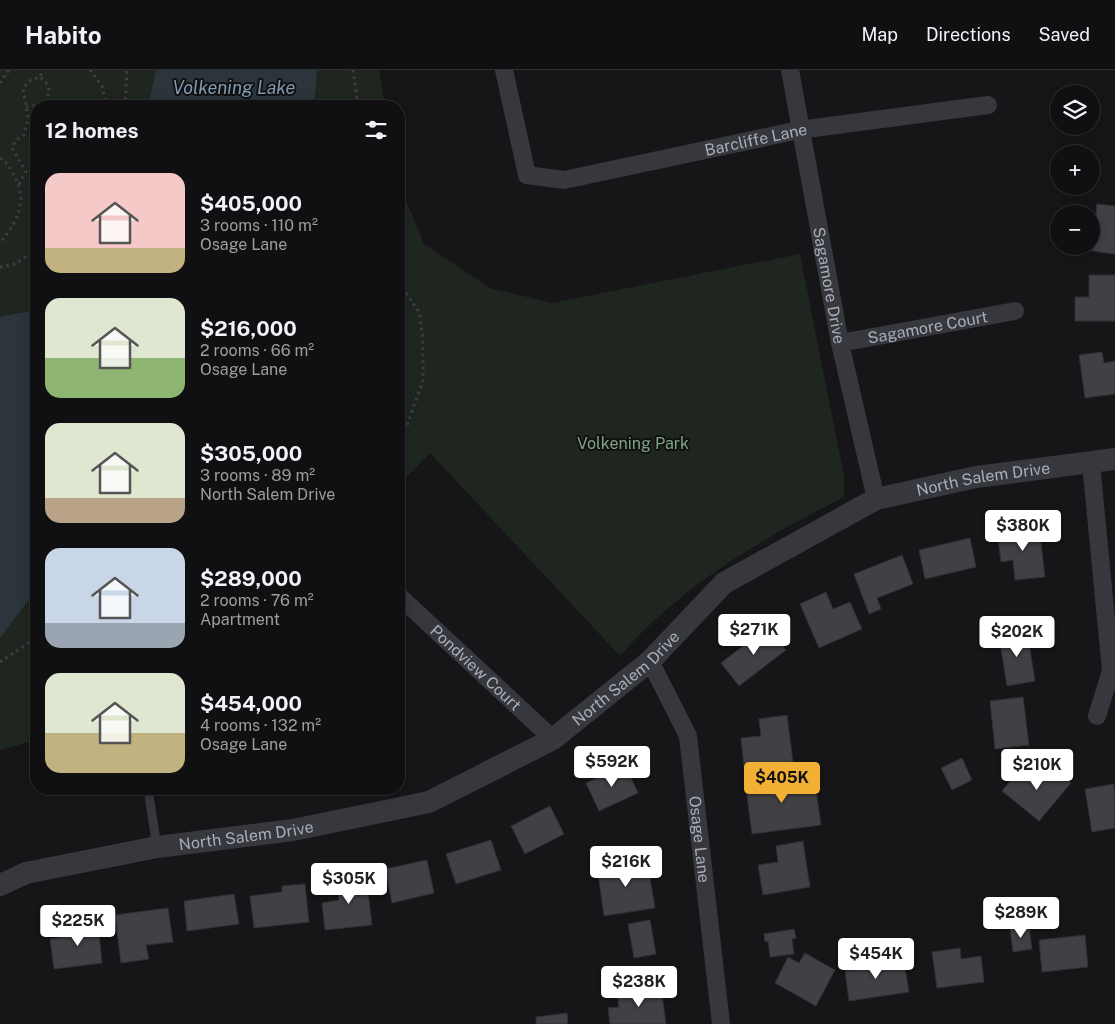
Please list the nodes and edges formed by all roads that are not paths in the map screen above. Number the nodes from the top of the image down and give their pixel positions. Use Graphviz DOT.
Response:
graph roads {
  1 [pos="504,70"];
  2 [pos="790,70"];
  3 [pos="988,105"];
  4 [pos="800,130"];
  5 [pos="1015,311"];
  6 [pos="840,343"];
  7 [pos="1115,459"];
  8 [pos="1092,463"];
  9 [pos="876,500"];
  10 [pos="405,602"];
  11 [pos="650,661"];
  12 [pos="1098,716"];
  13 [pos="552,739"];
  14 [pos="149,795"];
  15 [pos="157,847"];
  16 [pos="0,885"];
  17 [pos="721,1024"];
  1 -- 4 [label="street, Barcliffe Lane"];
  2 -- 4 [label="street, Sagamore Drive"];
  3 -- 4 [label="street, Barcliffe Lane"];
  4 -- 6 [label="street, Sagamore Drive"];
  5 -- 6 [label="street, Sagamore Court"];
  6 -- 9 [label="street, Sagamore Drive"];
  7 -- 8 [label="street, North Salem Drive"];
  8 -- 9 [label="street, North Salem Drive"];
  8 -- 12 [label="street"];
  9 -- 11 [label="street, North Salem Drive"];
  10 -- 13 [label="street, Pondview Court"];
  11 -- 13 [label="street, North Salem Drive"];
  11 -- 17 [label="street, Osage Lane"];
  13 -- 15 [label="street, North Salem Drive"];
  14 -- 15 [label="lane"];
  15 -- 16 [label="street, North Salem Drive"];
}
